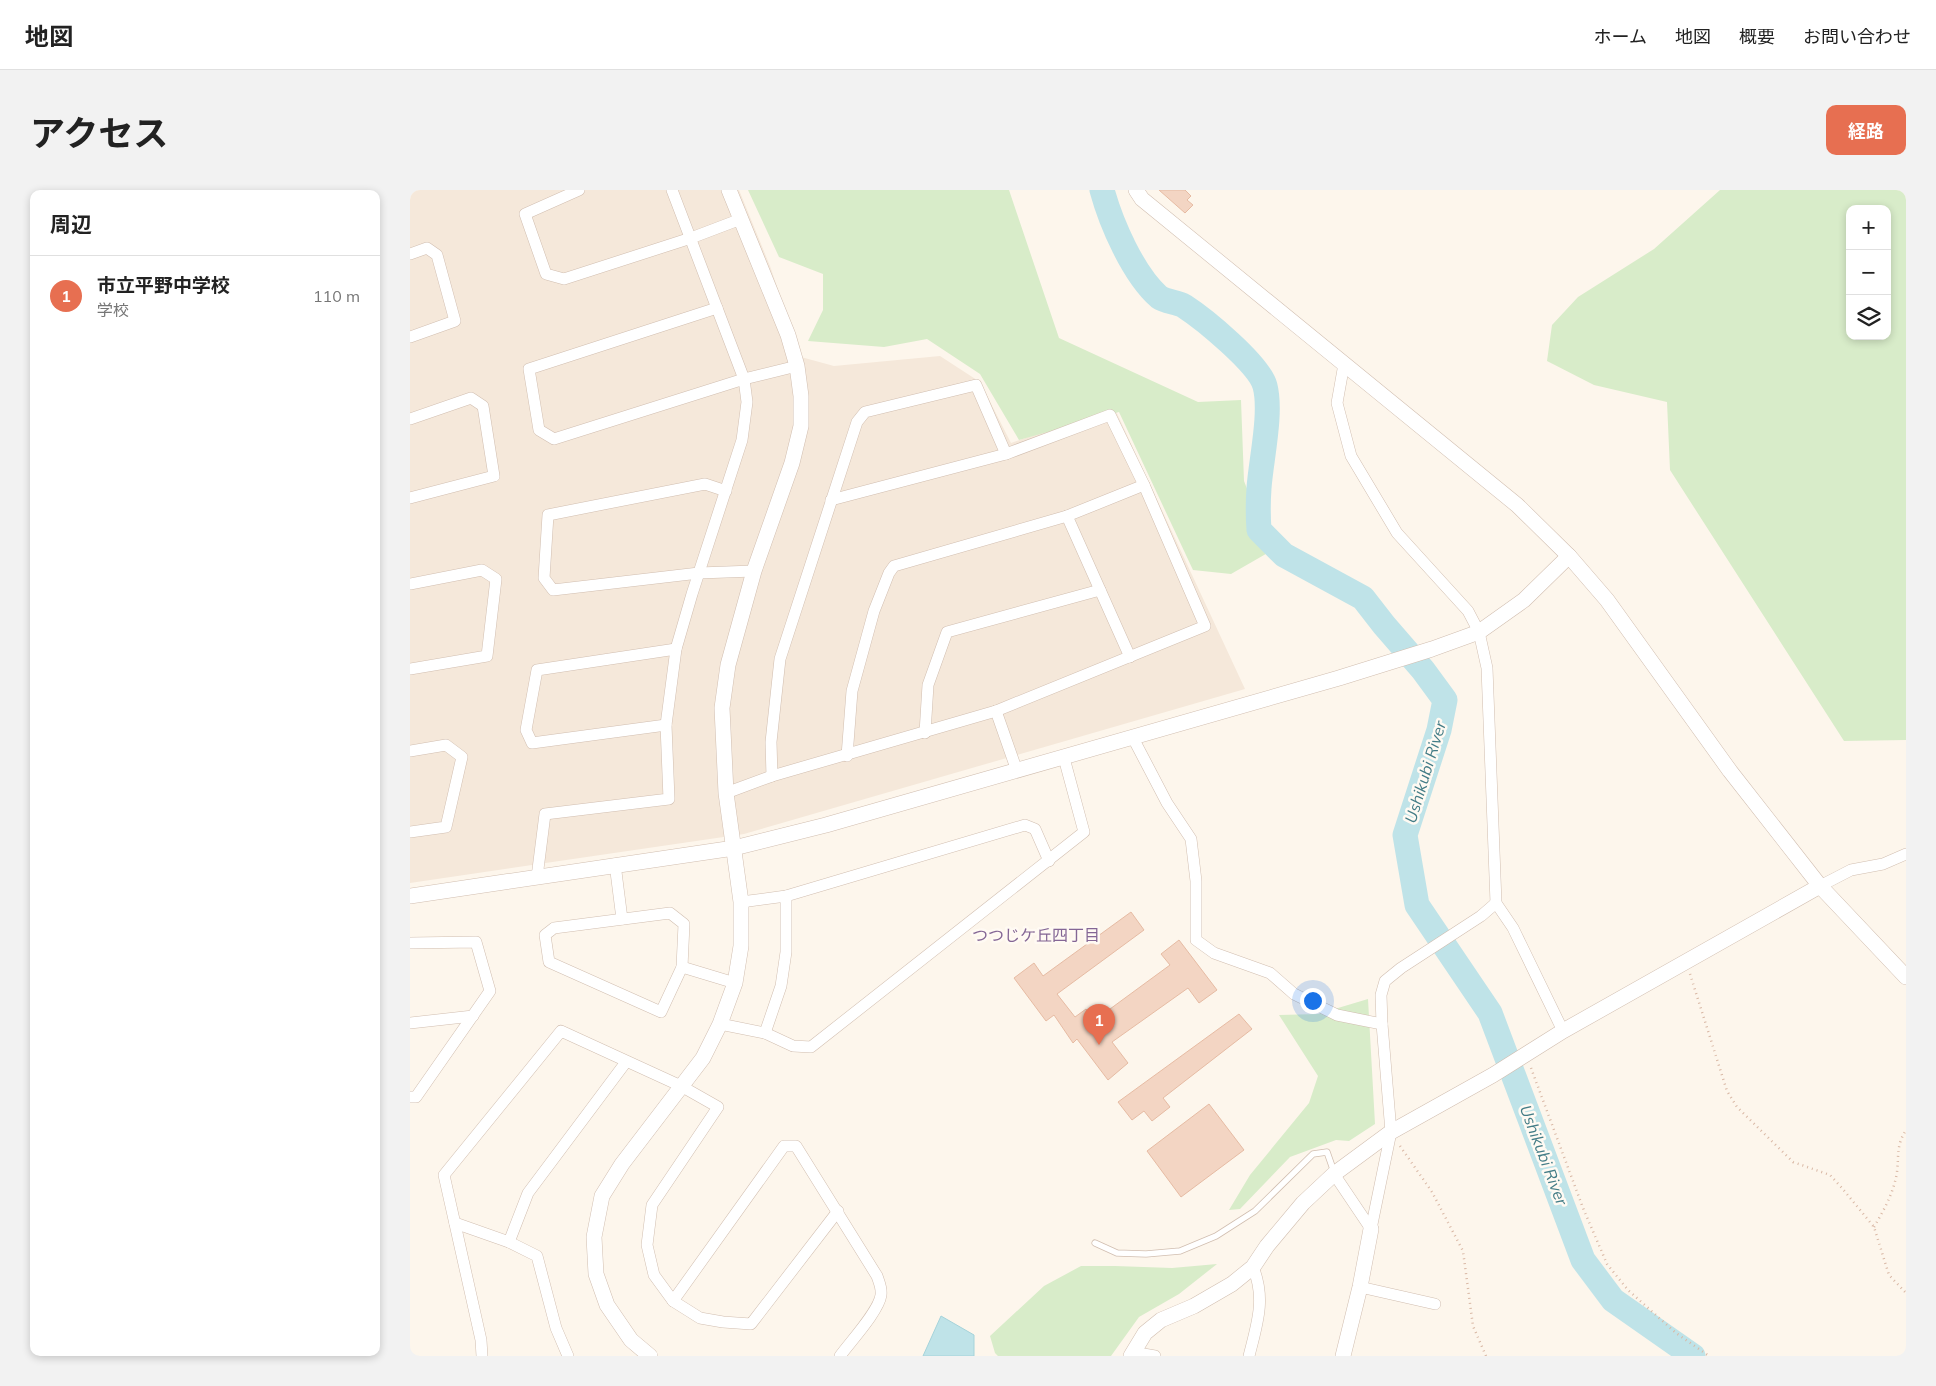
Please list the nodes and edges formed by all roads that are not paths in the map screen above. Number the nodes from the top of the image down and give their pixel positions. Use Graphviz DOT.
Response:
graph roads {
  1 [pos="579,190"];
  2 [pos="672,190"];
  3 [pos="729,190"];
  4 [pos="1136,190"];
  5 [pos="741,219"];
  6 [pos="691,238"];
  7 [pos="410,254"];
  8 [pos="718,308"];
  9 [pos="410,337"];
  10 [pos="1344,364"];
  11 [pos="797,366"];
  12 [pos="744,379"];
  13 [pos="410,419"];
  14 [pos="1006,454"];
  15 [pos="1144,485"];
  16 [pos="726,490"];
  17 [pos="410,498"];
  18 [pos="831,500"];
  19 [pos="1067,516"];
  20 [pos="1569,556"];
  21 [pos="754,571"];
  22 [pos="699,573"];
  23 [pos="410,584"];
  24 [pos="1100,590"];
  25 [pos="1479,632"];
  26 [pos="676,649"];
  27 [pos="1130,657"];
  28 [pos="410,669"];
  29 [pos="996,711"];
  30 [pos="666,725"];
  31 [pos="925,732"];
  32 [pos="1133,738"];
  33 [pos="410,751"];
  34 [pos="847,756"];
  35 [pos="1064,758"];
  36 [pos="1016,771"];
  37 [pos="772,776"];
  38 [pos="726,793"];
  39 [pos="410,832"];
  40 [pos="734,848"];
  41 [pos="1906,854"];
  42 [pos="1049,861"];
  43 [pos="615,864"];
  44 [pos="537,877"];
  45 [pos="1820,886"];
  46 [pos="410,896"];
  47 [pos="786,896"];
  48 [pos="741,902"];
  49 [pos="1496,903"];
  50 [pos="622,919"];
  51 [pos="410,944"];
  52 [pos="682,966"];
  53 [pos="1906,977"];
  54 [pos="736,982"];
  55 [pos="473,1016"];
  56 [pos="410,1023"];
  57 [pos="720,1024"];
  58 [pos="1382,1024"];
  59 [pos="1563,1031"];
  60 [pos="765,1033"];
  61 [pos="626,1062"];
  62 [pos="681,1086"];
  63 [pos="410,1097"];
  64 [pos="1391,1132"];
  65 [pos="1334,1174"];
  66 [pos="838,1211"];
  67 [pos="455,1223"];
  68 [pos="1371,1229"];
  69 [pos="509,1242"];
  70 [pos="1095,1243"];
  71 [pos="1253,1267"];
  72 [pos="1360,1287"];
  73 [pos="673,1301"];
  74 [pos="1435,1304"];
  75 [pos="1132,1354"];
  76 [pos="482,1356"];
  77 [pos="568,1356"];
  78 [pos="650,1356"];
  79 [pos="840,1356"];
  80 [pos="1155,1356"];
  81 [pos="1249,1356"];
  82 [pos="1343,1356"];
  1 -- 6 [label="street"];
  2 -- 6 [label="street"];
  3 -- 5 [label="street"];
  4 -- 10 [label="street"];
  5 -- 6 [label="street"];
  5 -- 11 [label="street"];
  6 -- 8 [label="street"];
  7 -- 9 [label="street"];
  8 -- 12 [label="street"];
  8 -- 12 [label="street"];
  10 -- 20 [label="street"];
  10 -- 25 [label="street"];
  11 -- 12 [label="street"];
  11 -- 21 [label="street"];
  12 -- 16 [label="street"];
  13 -- 17 [label="street"];
  14 -- 15 [label="street"];
  14 -- 18 [label="street"];
  14 -- 18 [label="street"];
  15 -- 19 [label="street"];
  15 -- 27 [label="street"];
  16 -- 22 [label="street"];
  16 -- 22 [label="street"];
  18 -- 37 [label="street"];
  19 -- 24 [label="street"];
  19 -- 34 [label="street"];
  20 -- 25 [label="street"];
  20 -- 45 [label="street"];
  21 -- 22 [label="street"];
  21 -- 38 [label="street"];
  22 -- 26 [label="street"];
  23 -- 28 [label="street"];
  24 -- 27 [label="street"];
  24 -- 31 [label="street"];
  25 -- 32 [label="street"];
  25 -- 49 [label="street"];
  26 -- 30 [label="street"];
  26 -- 30 [label="street"];
  27 -- 29 [label="street"];
  29 -- 31 [label="street"];
  29 -- 36 [label="street"];
  30 -- 44 [label="street"];
  31 -- 34 [label="street"];
  32 -- 35 [label="street"];
  32 -- 58 [label="street"];
  33 -- 39 [label="street"];
  34 -- 37 [label="street"];
  35 -- 36 [label="street"];
  35 -- 42 [label="street"];
  36 -- 40 [label="street"];
  37 -- 38 [label="street"];
  38 -- 40 [label="street"];
  40 -- 43 [label="street"];
  40 -- 48 [label="street"];
  41 -- 45 [label="street"];
  42 -- 47 [label="street"];
  42 -- 60 [label="street"];
  43 -- 44 [label="street"];
  43 -- 50 [label="street"];
  44 -- 46 [label="street"];
  45 -- 53 [label="street"];
  45 -- 59 [label="street"];
  47 -- 48 [label="street"];
  47 -- 60 [label="street"];
  48 -- 54 [label="street"];
  49 -- 58 [label="street"];
  49 -- 59 [label="street"];
  50 -- 52 [label="street"];
  50 -- 52 [label="street"];
  51 -- 55 [label="street"];
  52 -- 54 [label="street"];
  54 -- 57 [label="street"];
  55 -- 56 [label="street"];
  55 -- 63 [label="street"];
  57 -- 60 [label="street"];
  57 -- 62 [label="street"];
  58 -- 64 [label="street"];
  59 -- 64 [label="street"];
  61 -- 62 [label="street"];
  61 -- 67 [label="street"];
  61 -- 69 [label="street"];
  62 -- 73 [label="street"];
  62 -- 78 [label="street"];
  64 -- 65 [label="street"];
  64 -- 68 [label="street"];
  65 -- 68 [label="street"];
  65 -- 70 [label="lane"];
  65 -- 71 [label="street"];
  66 -- 73 [label="street"];
  66 -- 73 [label="street"];
  66 -- 79 [label="street"];
  67 -- 69 [label="street"];
  67 -- 76 [label="street"];
  68 -- 72 [label="street"];
  69 -- 77 [label="street"];
  71 -- 75 [label="street"];
  71 -- 81 [label="street"];
  72 -- 74 [label="street"];
  72 -- 82 [label="street"];
  75 -- 80 [label="street"];
}
